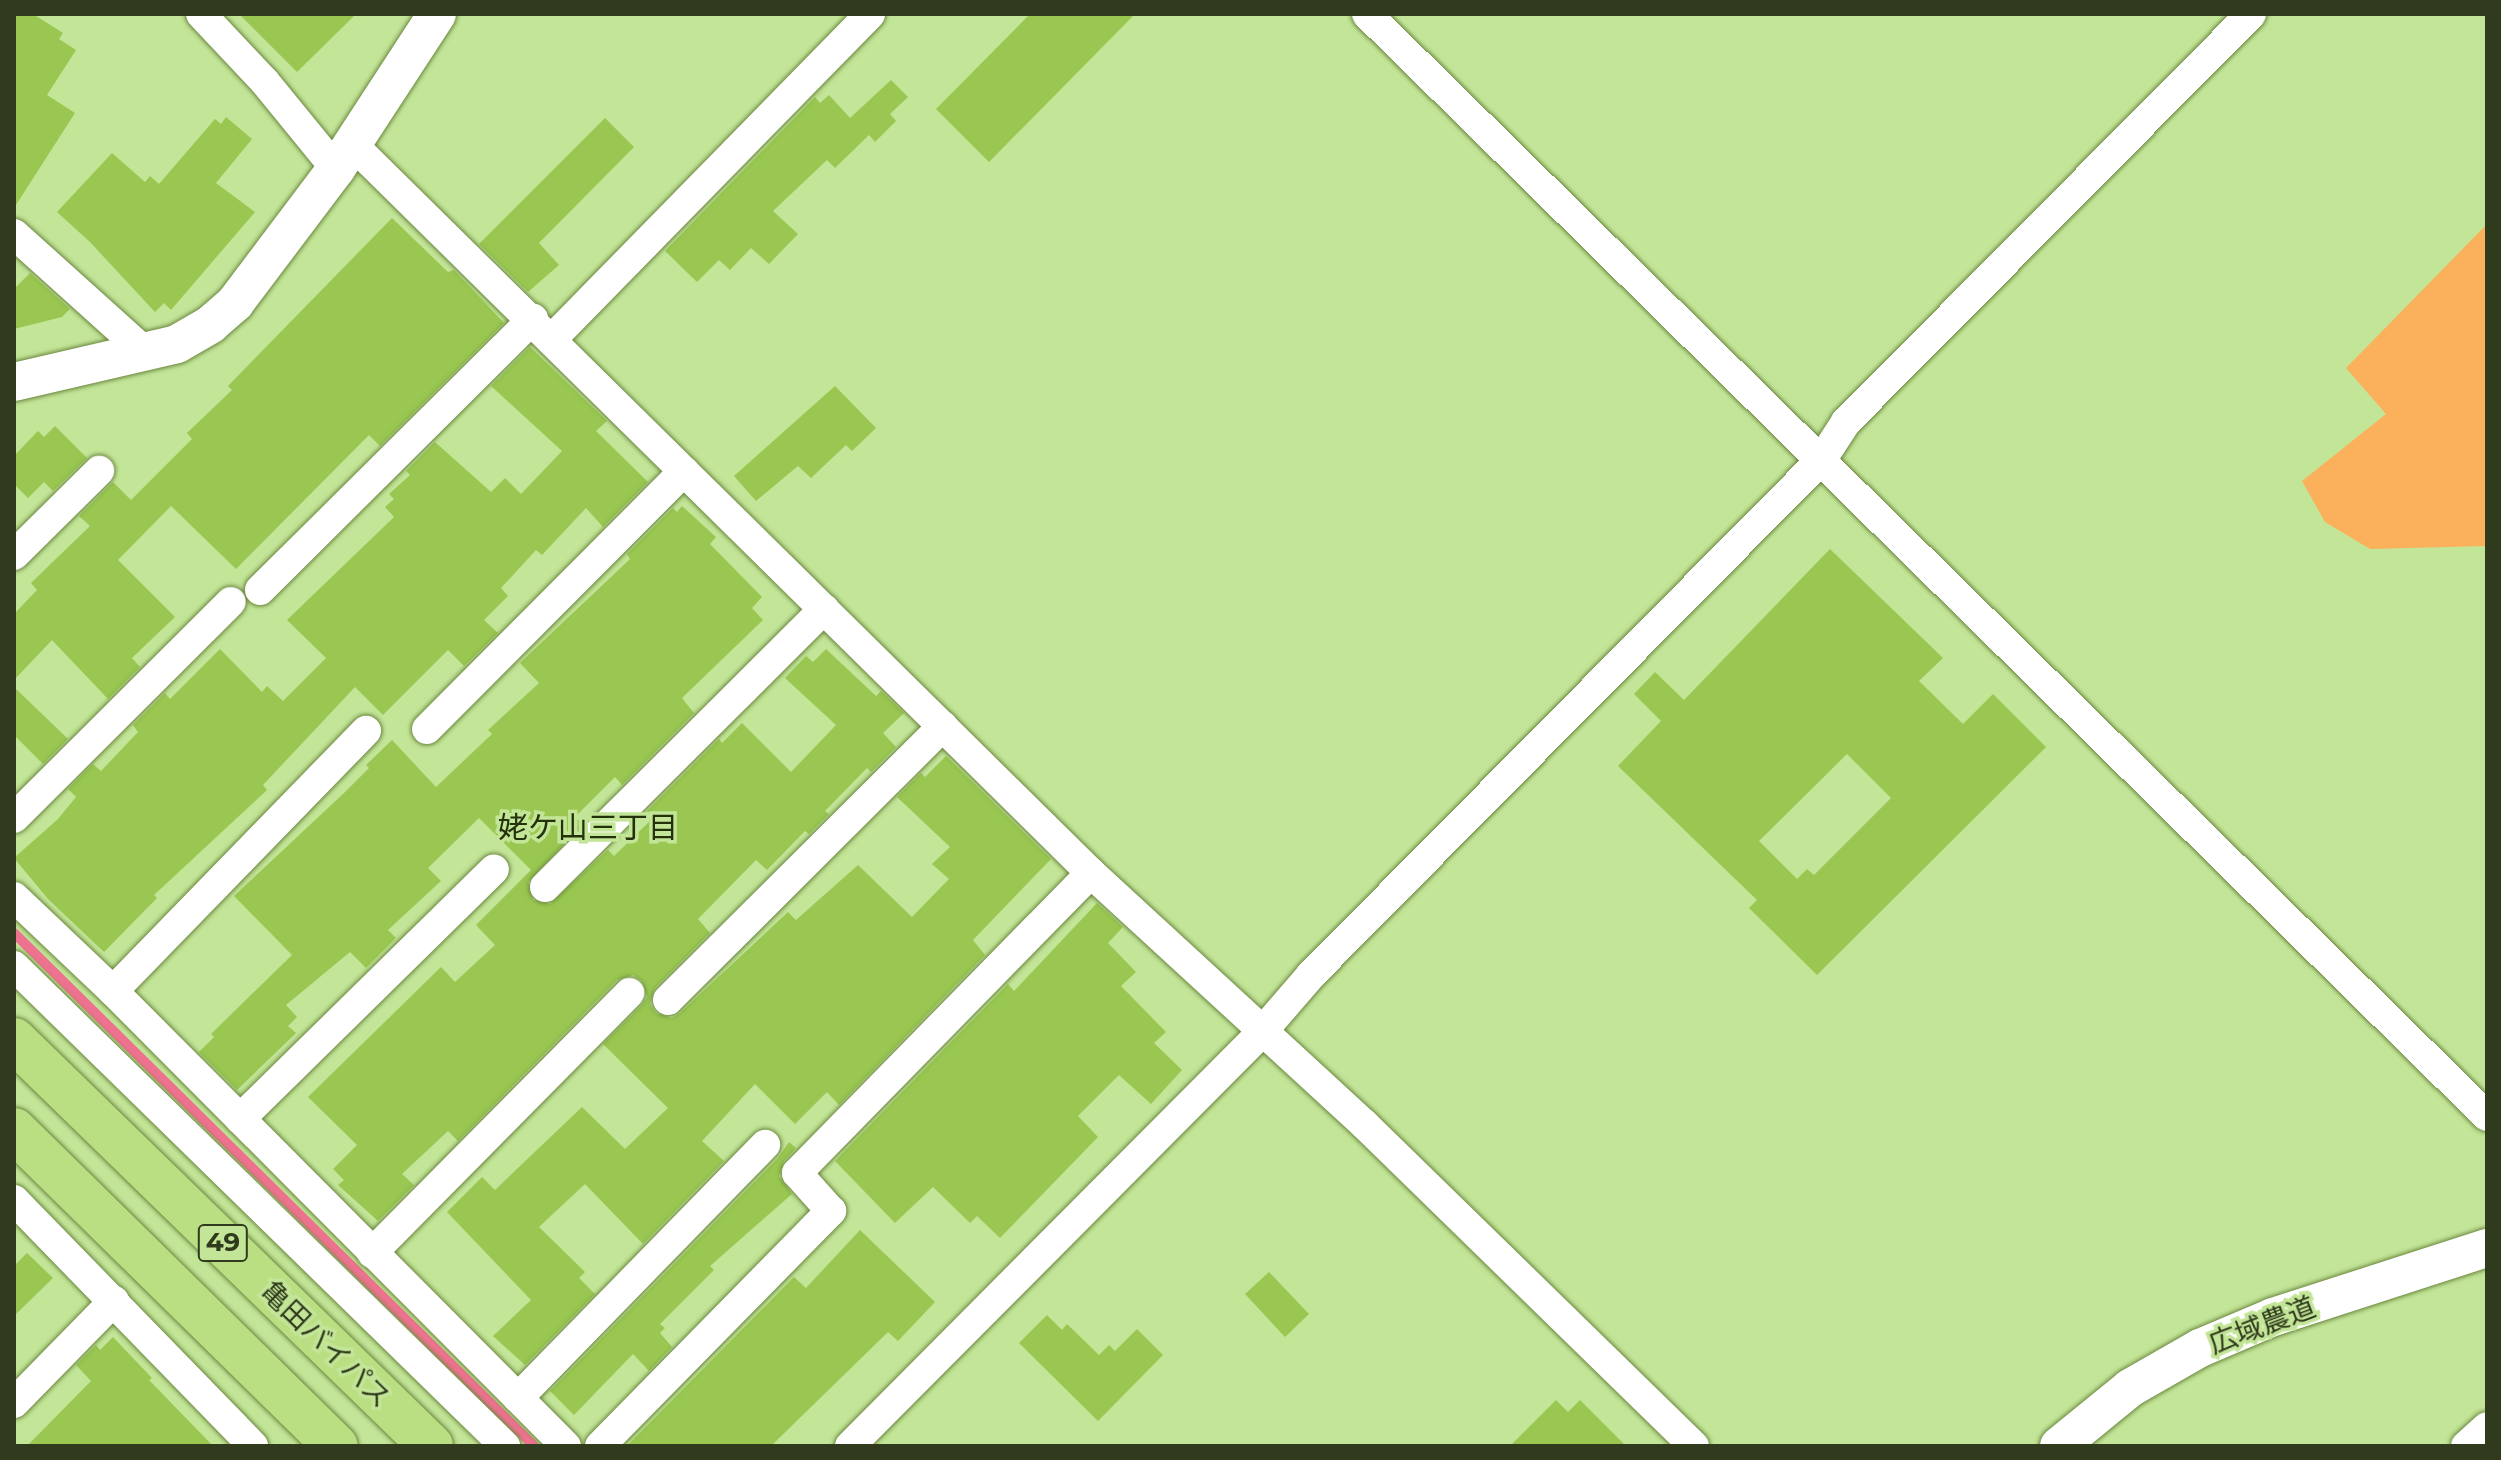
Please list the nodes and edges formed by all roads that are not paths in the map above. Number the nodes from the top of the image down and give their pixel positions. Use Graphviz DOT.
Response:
graph roads {
  1 [pos="201,14"];
  2 [pos="437,14"];
  3 [pos="870,14"];
  4 [pos="1367,14"];
  5 [pos="2251,14"];
  6 [pos="344,156"];
  7 [pos="14,234"];
  8 [pos="542,330"];
  9 [pos="145,352"];
  10 [pos="14,382"];
  11 [pos="1822,459"];
  12 [pos="99,471"];
  13 [pos="684,471"];
  14 [pos="14,555"];
  15 [pos="260,590"];
  16 [pos="231,602"];
  17 [pos="824,609"];
  18 [pos="943,726"];
  19 [pos="427,729"];
  20 [pos="366,731"];
  21 [pos="14,818"];
  22 [pos="494,869"];
  23 [pos="1091,873"];
  24 [pos="545,887"];
  25 [pos="14,897"];
  26 [pos="14,966"];
  27 [pos="113,991"];
  28 [pos="629,993"];
  29 [pos="668,1000"];
  30 [pos="1261,1033"];
  31 [pos="14,1040"];
  32 [pos="2487,1116"];
  33 [pos="240,1119"];
  34 [pos="14,1130"];
  35 [pos="765,1145"];
  36 [pos="14,1200"];
  37 [pos="2487,1248"];
  38 [pos="372,1253"];
  39 [pos="114,1301"];
  40 [pos="518,1398"];
  41 [pos="14,1403"];
  42 [pos="2487,1427"];
  43 [pos="250,1445"];
  44 [pos="336,1446"];
  45 [pos="431,1446"];
  46 [pos="505,1446"];
  47 [pos="566,1446"];
  48 [pos="600,1446"];
  49 [pos="850,1446"];
  50 [pos="1694,1446"];
  51 [pos="2059,1446"];
  52 [pos="2466,1446"];
  1 -- 6 [label="street"];
  2 -- 6 [label="street"];
  3 -- 8 [label="street"];
  4 -- 11 [label="street"];
  5 -- 11 [label="street"];
  6 -- 8 [label="street"];
  6 -- 9 [label="street"];
  7 -- 9 [label="street"];
  8 -- 13 [label="street"];
  8 -- 15 [label="street"];
  9 -- 10 [label="street"];
  11 -- 30 [label="street"];
  11 -- 32 [label="street"];
  12 -- 14 [label="street"];
  13 -- 17 [label="street"];
  13 -- 19 [label="street"];
  16 -- 21 [label="street"];
  17 -- 18 [label="street"];
  17 -- 24 [label="street"];
  18 -- 23 [label="street"];
  18 -- 29 [label="street"];
  20 -- 27 [label="street"];
  22 -- 33 [label="street"];
  23 -- 30 [label="street"];
  23 -- 48 [label="street"];
  25 -- 27 [label="street"];
  26 -- 46 [label="street"];
  27 -- 33 [label="street"];
  28 -- 38 [label="street"];
  30 -- 49 [label="street"];
  30 -- 50 [label="street"];
  31 -- 45 [label="highway, 亀田バイパス / 49"];
  33 -- 38 [label="street"];
  34 -- 44 [label="highway, 49"];
  35 -- 40 [label="street"];
  36 -- 39 [label="street"];
  37 -- 51 [label="street, 広域農道"];
  38 -- 40 [label="street"];
  39 -- 41 [label="street"];
  39 -- 43 [label="street"];
  40 -- 47 [label="street"];
  42 -- 52 [label="street"];
}
